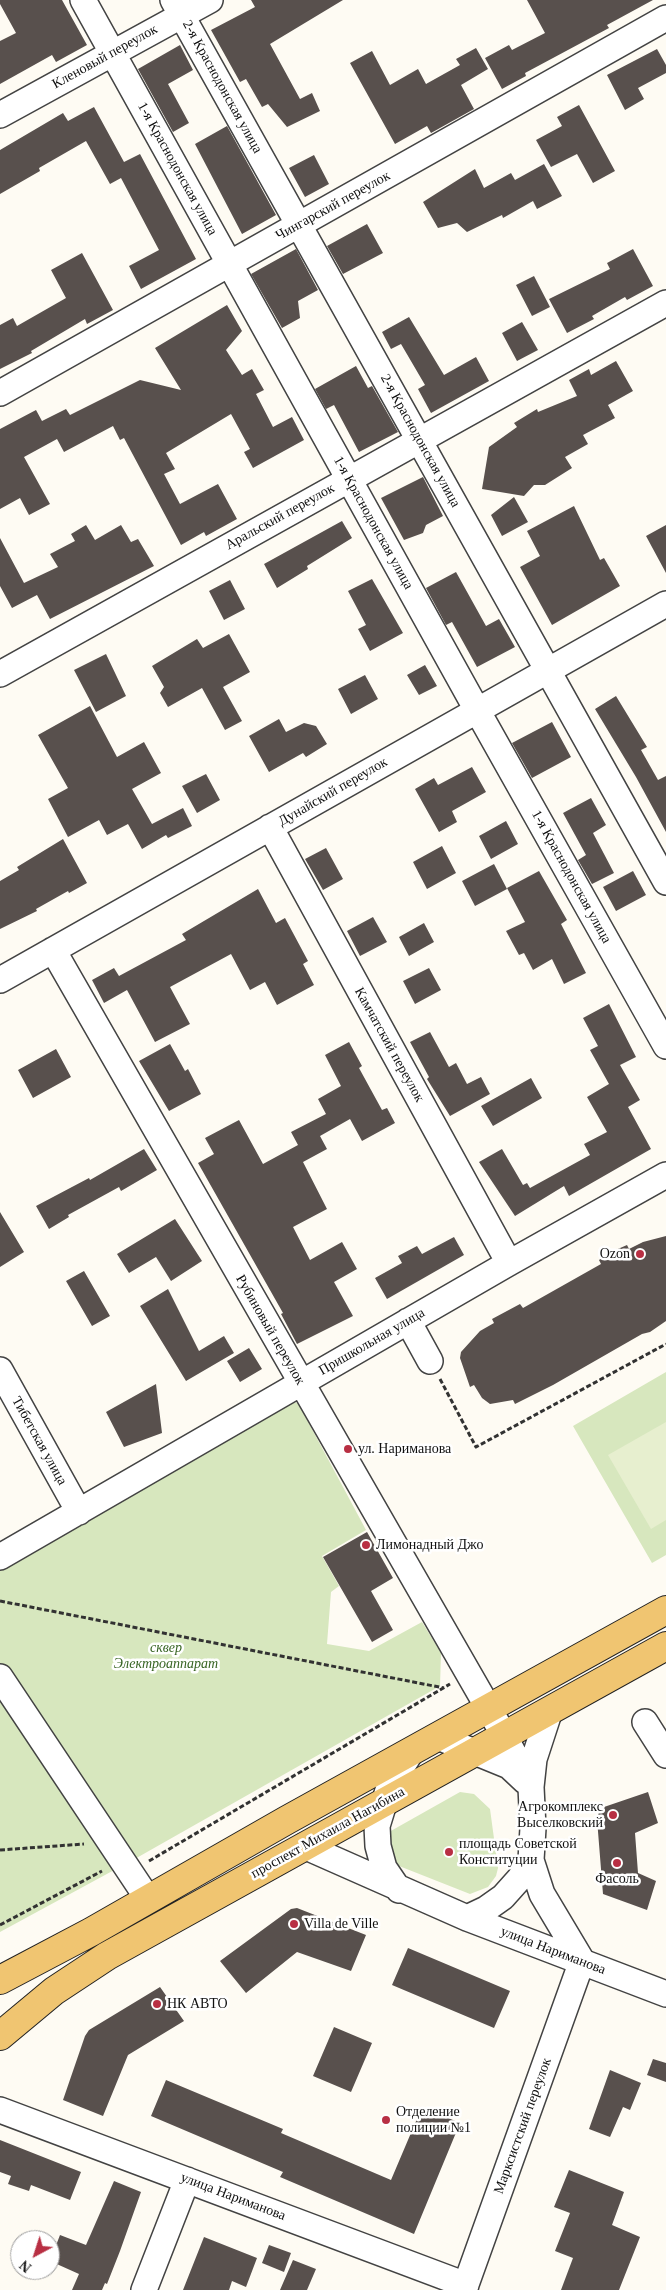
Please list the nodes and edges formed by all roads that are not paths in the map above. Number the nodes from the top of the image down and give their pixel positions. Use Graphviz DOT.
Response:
graph roads {
  1 [pos="83,0"];
  2 [pos="210,0"];
  3 [pos="178,8"];
  4 [pos="666,18"];
  5 [pos="112,52"];
  6 [pos="0,115"];
  7 [pos="299,226"];
  8 [pos="230,264"];
  9 [pos="666,303"];
  10 [pos="0,393"];
  11 [pos="419,440"];
  12 [pos="349,479"];
  13 [pos="666,604"];
  14 [pos="548,670"];
  15 [pos="0,674"];
  16 [pos="477,710"];
  17 [pos="270,827"];
  18 [pos="666,882"];
  19 [pos="53,950"];
  20 [pos="0,980"];
  21 [pos="666,1046"];
  22 [pos="666,1175"];
  23 [pos="509,1263"];
  24 [pos="408,1321"];
  25 [pos="430,1361"];
  26 [pos="0,1370"];
  27 [pos="300,1384"];
  28 [pos="78,1512"];
  29 [pos="0,1557"];
  30 [pos="666,1610"];
  31 [pos="666,1646"];
  32 [pos="0,1677"];
  33 [pos="488,1710"];
  34 [pos="549,1712"];
  35 [pos="645,1722"];
  36 [pos="505,1736"];
  37 [pos="438,1737"];
  38 [pos="410,1752"];
  39 [pos="477,1752"];
  40 [pos="666,1755"];
  41 [pos="531,1787"];
  42 [pos="384,1802"];
  43 [pos="304,1846"];
  44 [pos="531,1860"];
  45 [pos="399,1890"];
  46 [pos="148,1899"];
  47 [pos="467,1918"];
  48 [pos="582,1962"];
  49 [pos="0,1980"];
  50 [pos="666,1994"];
  51 [pos="0,2036"];
  52 [pos="0,2110"];
  53 [pos="187,2180"];
  54 [pos="465,2288"];
  55 [pos="144,2290"];
  1 -- 5 [label="street, 1-я Краснодонская улица"];
  2 -- 3 [label="street, Кленовый переулок"];
  3 -- 5 [label="street, Кленовый переулок"];
  3 -- 7 [label="street, 2-я Краснодонская улица"];
  4 -- 7 [label="street, Чингарский переулок"];
  5 -- 6 [label="street, Кленовый переулок"];
  5 -- 8 [label="street, 1-я Краснодонская улица"];
  7 -- 8 [label="street, Чингарский переулок"];
  7 -- 11 [label="street, 2-я Краснодонская улица"];
  8 -- 10 [label="street, Чингарский переулок"];
  8 -- 12 [label="street, 1-я Краснодонская улица"];
  9 -- 11 [label="street, Аральский переулок"];
  11 -- 12 [label="street, Аральский переулок"];
  11 -- 14 [label="street, 2-я Краснодонская улица"];
  12 -- 15 [label="street, Аральский переулок"];
  12 -- 16 [label="street, 1-я Краснодонская улица"];
  13 -- 14 [label="street, Дунайский переулок"];
  14 -- 16 [label="street, Дунайский переулок"];
  14 -- 18 [label="street, 2-я Краснодонская улица"];
  16 -- 17 [label="street, Дунайский переулок"];
  16 -- 21 [label="street, 1-я Краснодонская улица"];
  17 -- 19 [label="street, Дунайский переулок"];
  17 -- 23 [label="street, Камчатский переулок"];
  19 -- 20 [label="street, Дунайский переулок"];
  19 -- 27 [label="street, Рубиновый переулок"];
  22 -- 23 [label="street, Пришкольная улица"];
  23 -- 24 [label="street, Пришкольная улица"];
  24 -- 25 [label="street"];
  24 -- 27 [label="street, Пришкольная улица"];
  26 -- 28 [label="street, Тибетская улица"];
  27 -- 28 [label="street, Пришкольная улица"];
  27 -- 33 [label="street, Рубиновый переулок"];
  28 -- 29 [label="street, Пришкольная улица"];
  30 -- 33 [label="main road"];
  31 -- 34 [label="main road, проспект Михаила Нагибина"];
  32 -- 46 [label="street"];
  33 -- 36 [label="street"];
  33 -- 37 [label="main road"];
  34 -- 36 [label="main road, проспект Михаила Нагибина"];
  34 -- 41 [label="street"];
  35 -- 40 [label="street"];
  36 -- 39 [label="main road, проспект Михаила Нагибина"];
  36 -- 41 [label="street"];
  37 -- 38 [label="main road"];
  37 -- 39 [label="street"];
  38 -- 42 [label="street"];
  38 -- 46 [label="main road"];
  39 -- 41 [label="street"];
  39 -- 42 [label="main road, проспект Михаила Нагибина"];
  41 -- 44 [label="street"];
  42 -- 43 [label="main road, проспект Михаила Нагибина"];
  42 -- 45 [label="street"];
  43 -- 45 [label="street, улица Нариманова"];
  43 -- 51 [label="main road, проспект Михаила Нагибина"];
  44 -- 47 [label="street"];
  44 -- 48 [label="street"];
  45 -- 47 [label="street, улица Нариманова"];
  46 -- 49 [label="main road"];
  47 -- 48 [label="street, улица Нариманова"];
  48 -- 50 [label="street, улица Нариманова"];
  48 -- 54 [label="street, Марксистский переулок"];
  52 -- 53 [label="street, улица Нариманова"];
  53 -- 54 [label="street, улица Нариманова"];
  53 -- 55 [label="street"];
}
